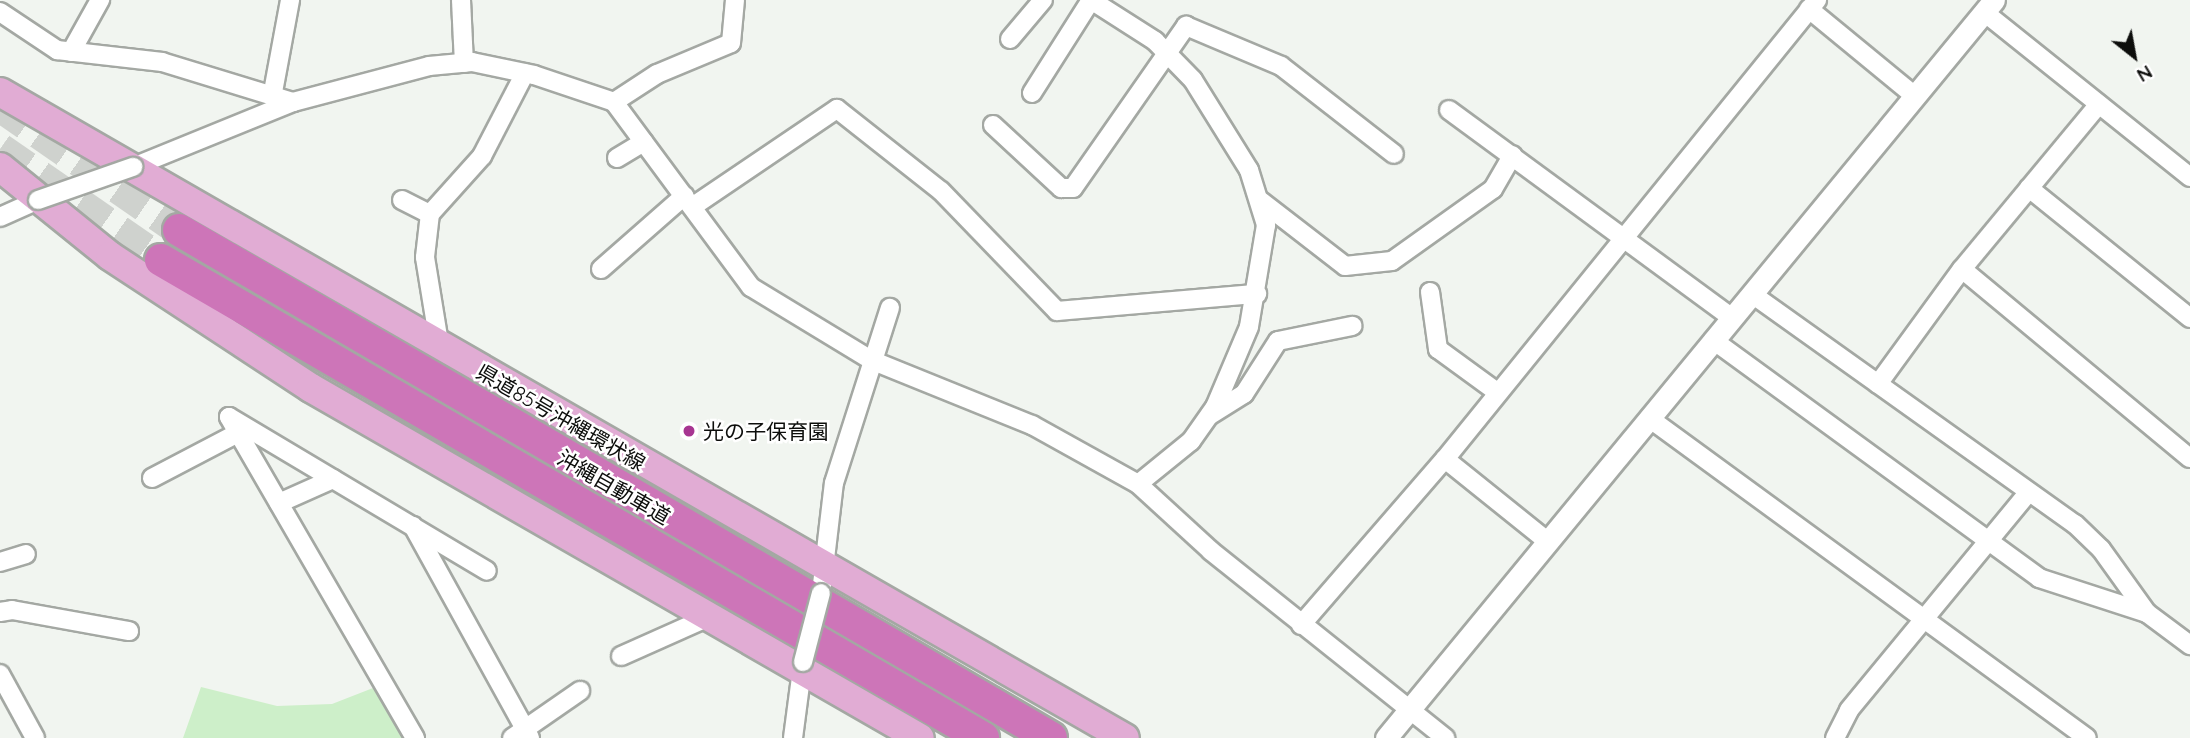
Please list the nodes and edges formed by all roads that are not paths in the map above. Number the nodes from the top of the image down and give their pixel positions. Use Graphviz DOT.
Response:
graph roads {
  1 [pos="100,0"];
  2 [pos="290,0"];
  3 [pos="461,0"];
  4 [pos="735,0"];
  5 [pos="1043,0"];
  6 [pos="1091,0"];
  7 [pos="1813,5"];
  8 [pos="1989,6"];
  9 [pos="0,12"];
  10 [pos="1010,39"];
  11 [pos="71,52"];
  12 [pos="1168,52"];
  13 [pos="464,63"];
  14 [pos="525,73"];
  15 [pos="0,92"];
  16 [pos="273,92"];
  17 [pos="1032,93"];
  18 [pos="1914,96"];
  19 [pos="293,102"];
  20 [pos="614,102"];
  21 [pos="2099,104"];
  22 [pos="1449,110"];
  23 [pos="993,125"];
  24 [pos="644,142"];
  25 [pos="1394,154"];
  26 [pos="1513,155"];
  27 [pos="617,158"];
  28 [pos="0,167"];
  29 [pos="133,167"];
  30 [pos="2190,177"];
  31 [pos="2029,188"];
  32 [pos="37,200"];
  33 [pos="402,200"];
  34 [pos="1261,201"];
  35 [pos="688,202"];
  36 [pos="430,214"];
  37 [pos="0,217"];
  38 [pos="179,230"];
  39 [pos="1627,238"];
  40 [pos="161,260"];
  41 [pos="601,269"];
  42 [pos="1962,270"];
  43 [pos="1430,292"];
  44 [pos="1257,294"];
  45 [pos="1752,294"];
  46 [pos="890,308"];
  47 [pos="1732,318"];
  48 [pos="2190,318"];
  49 [pos="1352,326"];
  50 [pos="1713,340"];
  51 [pos="440,349"];
  52 [pos="871,360"];
  53 [pos="1878,384"];
  54 [pos="1497,393"];
  55 [pos="1210,415"];
  56 [pos="1648,418"];
  57 [pos="238,433"];
  58 [pos="2190,458"];
  59 [pos="1445,459"];
  60 [pos="152,478"];
  61 [pos="333,479"];
  62 [pos="1138,484"];
  63 [pos="2027,494"];
  64 [pos="279,503"];
  65 [pos="413,526"];
  66 [pos="1547,541"];
  67 [pos="1989,542"];
  68 [pos="26,554"];
  69 [pos="0,562"];
  70 [pos="487,571"];
  71 [pos="823,581"];
  72 [pos="0,612"];
  73 [pos="2147,613"];
  74 [pos="711,616"];
  75 [pos="1923,620"];
  76 [pos="1301,625"];
  77 [pos="129,631"];
  78 [pos="2190,645"];
  79 [pos="621,656"];
  80 [pos="803,667"];
  81 [pos="0,674"];
  82 [pos="580,691"];
  83 [pos="1407,711"];
  84 [pos="523,735"];
  85 [pos="35,738"];
  86 [pos="415,738"];
  87 [pos="793,738"];
  88 [pos="920,738"];
  89 [pos="984,738"];
  90 [pos="1051,738"];
  91 [pos="1125,738"];
  92 [pos="1386,738"];
  93 [pos="1445,738"];
  94 [pos="1835,738"];
  95 [pos="2087,738"];
  1 -- 11 [label="street"];
  2 -- 16 [label="street"];
  3 -- 13 [label="street"];
  4 -- 20 [label="street"];
  5 -- 10 [label="street"];
  6 -- 12 [label="street"];
  6 -- 17 [label="street"];
  7 -- 18 [label="street"];
  7 -- 39 [label="street"];
  8 -- 18 [label="street"];
  8 -- 21 [label="street"];
  9 -- 11 [label="street"];
  11 -- 16 [label="street"];
  12 -- 23 [label="street"];
  12 -- 25 [label="street"];
  12 -- 34 [label="street"];
  13 -- 14 [label="street"];
  13 -- 19 [label="street"];
  14 -- 20 [label="street"];
  14 -- 36 [label="street"];
  15 -- 29 [label="main road, 県道85号沖縄環状線"];
  16 -- 19 [label="street"];
  18 -- 45 [label="street"];
  19 -- 29 [label="street"];
  20 -- 24 [label="street"];
  21 -- 30 [label="street"];
  21 -- 31 [label="street"];
  22 -- 26 [label="street"];
  24 -- 27 [label="street"];
  24 -- 35 [label="street"];
  26 -- 34 [label="street"];
  26 -- 39 [label="street"];
  28 -- 32 [label="main road"];
  29 -- 32 [label="street, bridge"];
  29 -- 51 [label="main road, 県道85号沖縄環状線"];
  31 -- 42 [label="street"];
  31 -- 48 [label="street"];
  32 -- 37 [label="street"];
  32 -- 74 [label="main road"];
  33 -- 36 [label="street"];
  34 -- 44 [label="street"];
  35 -- 41 [label="street"];
  35 -- 44 [label="street"];
  35 -- 52 [label="street"];
  36 -- 51 [label="street"];
  38 -- 90 [label="highway, 沖縄自動車道"];
  39 -- 47 [label="street"];
  39 -- 54 [label="street"];
  40 -- 89 [label="highway, 沖縄自動車道"];
  42 -- 53 [label="street"];
  42 -- 58 [label="street"];
  43 -- 54 [label="street"];
  44 -- 55 [label="street"];
  45 -- 47 [label="street"];
  45 -- 53 [label="street"];
  46 -- 52 [label="street"];
  47 -- 50 [label="street"];
  49 -- 55 [label="street"];
  50 -- 56 [label="street"];
  50 -- 67 [label="street"];
  51 -- 71 [label="main road, 県道85号沖縄環状線"];
  52 -- 62 [label="street"];
  52 -- 71 [label="street"];
  53 -- 63 [label="street"];
  54 -- 59 [label="street"];
  55 -- 62 [label="street"];
  56 -- 66 [label="street"];
  56 -- 75 [label="street"];
  57 -- 60 [label="street"];
  57 -- 61 [label="street"];
  57 -- 64 [label="street"];
  59 -- 66 [label="street"];
  59 -- 76 [label="street"];
  61 -- 64 [label="street"];
  61 -- 65 [label="street"];
  62 -- 76 [label="street"];
  63 -- 67 [label="street"];
  63 -- 73 [label="street"];
  64 -- 86 [label="street"];
  65 -- 70 [label="street"];
  65 -- 84 [label="street"];
  66 -- 83 [label="street"];
  67 -- 73 [label="street"];
  67 -- 75 [label="street"];
  68 -- 69 [label="street"];
  71 -- 80 [label="street, bridge"];
  71 -- 91 [label="main road, 県道85号沖縄環状線"];
  72 -- 77 [label="street"];
  73 -- 78 [label="street"];
  74 -- 79 [label="street"];
  74 -- 80 [label="main road"];
  75 -- 94 [label="street"];
  75 -- 95 [label="street"];
  76 -- 83 [label="street"];
  80 -- 87 [label="street"];
  80 -- 88 [label="main road"];
  81 -- 85 [label="street"];
  82 -- 84 [label="street"];
  83 -- 92 [label="street"];
  83 -- 93 [label="street"];
}
